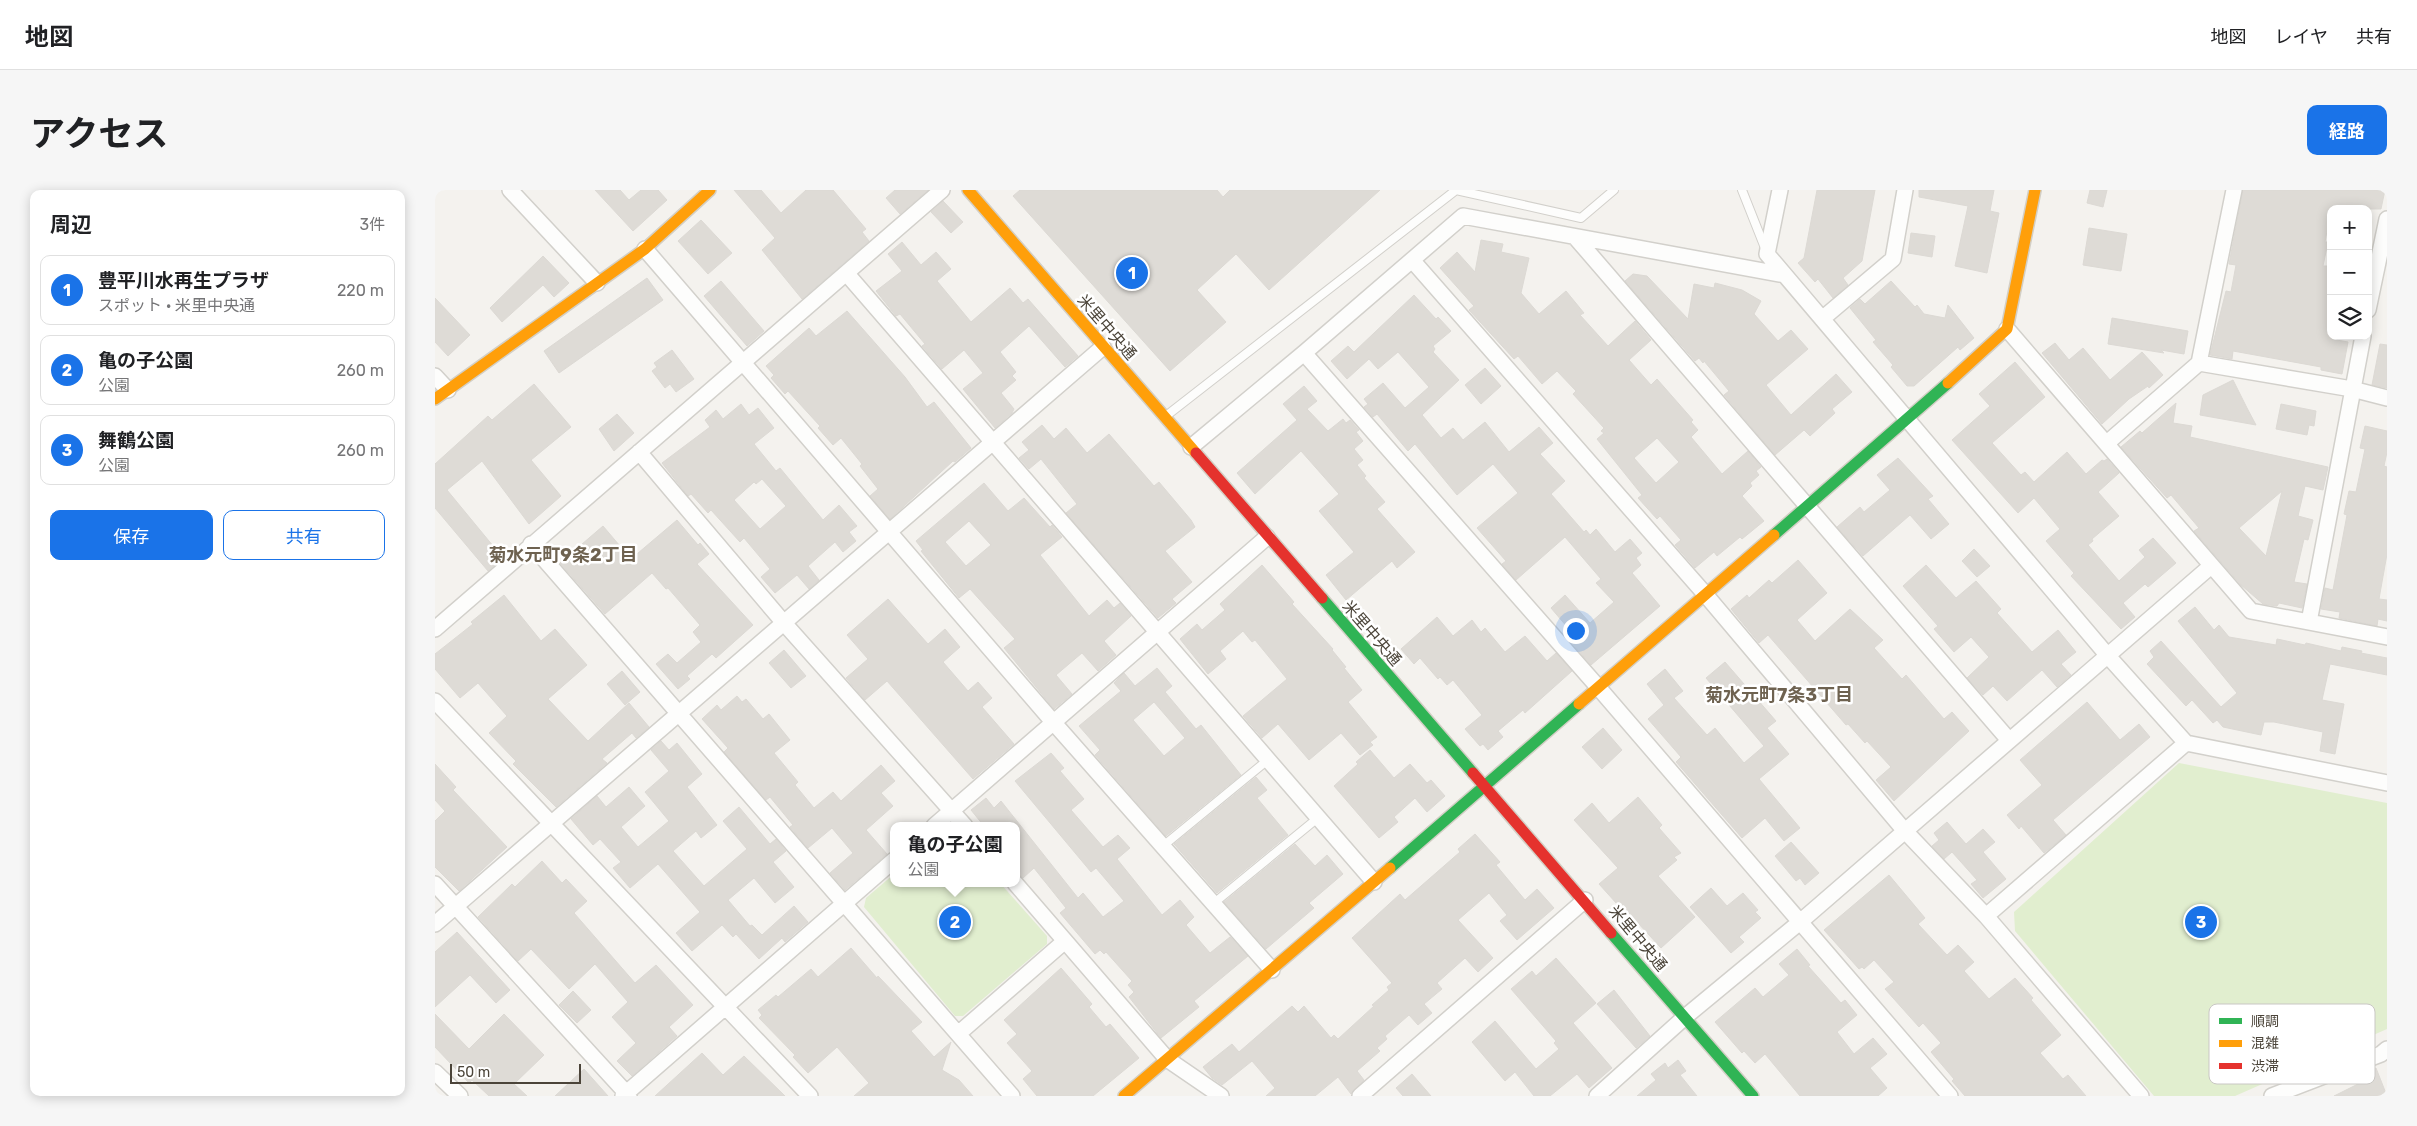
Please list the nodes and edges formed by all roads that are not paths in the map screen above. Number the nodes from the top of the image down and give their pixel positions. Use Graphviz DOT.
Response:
graph roads {
  1 [pos="510,190"];
  2 [pos="710,190"];
  3 [pos="942,190"];
  4 [pos="968,190"];
  5 [pos="1614,190"];
  6 [pos="1742,190"];
  7 [pos="1780,190"];
  8 [pos="1905,190"];
  9 [pos="2035,190"];
  10 [pos="2234,190"];
  11 [pos="2387,219"];
  12 [pos="1575,238"];
  13 [pos="645,249"];
  14 [pos="1767,254"];
  15 [pos="1412,260"];
  16 [pos="847,274"];
  17 [pos="1785,276"];
  18 [pos="597,283"];
  19 [pos="2371,295"];
  20 [pos="1822,319"];
  21 [pos="2007,329"];
  22 [pos="2362,340"];
  23 [pos="1103,347"];
  24 [pos="1304,353"];
  25 [pos="744,362"];
  26 [pos="2199,363"];
  27 [pos="435,376"];
  28 [pos="2352,389"];
  29 [pos="448,390"];
  30 [pos="2387,398"];
  31 [pos="435,399"];
  32 [pos="1164,417"];
  33 [pos="1907,420"];
  34 [pos="2107,443"];
  35 [pos="992,444"];
  36 [pos="1191,447"];
  37 [pos="639,452"];
  38 [pos="1808,504"];
  39 [pos="890,533"];
  40 [pos="1267,537"];
  41 [pos="531,544"];
  42 [pos="2211,566"];
  43 [pos="1705,594"];
  44 [pos="2309,622"];
  45 [pos="784,623"];
  46 [pos="435,629"];
  47 [pos="1158,632"];
  48 [pos="2387,637"];
  49 [pos="2108,656"];
  50 [pos="1597,687"];
  51 [pos="435,701"];
  52 [pos="678,713"];
  53 [pos="1054,723"];
  54 [pos="2009,739"];
  55 [pos="2186,743"];
  56 [pos="1269,758"];
  57 [pos="2387,783"];
  58 [pos="1485,787"];
  59 [pos="952,810"];
  60 [pos="1319,816"];
  61 [pos="938,822"];
  62 [pos="962,822"];
  63 [pos="551,824"];
  64 [pos="1904,830"];
  65 [pos="1163,846"];
  66 [pos="890,864"];
  67 [pos="1374,882"];
  68 [pos="435,884"];
  69 [pos="1018,887"];
  70 [pos="1585,900"];
  71 [pos="845,903"];
  72 [pos="1214,904"];
  73 [pos="456,906"];
  74 [pos="1986,916"];
  75 [pos="1800,922"];
  76 [pos="435,924"];
  77 [pos="1065,941"];
  78 [pos="1272,970"];
  79 [pos="725,1007"];
  80 [pos="1685,1018"];
  81 [pos="958,1034"];
  82 [pos="2387,1049"];
  83 [pos="2375,1056"];
  84 [pos="1167,1059"];
  85 [pos="435,1072"];
  86 [pos="2303,1084"];
  87 [pos="626,1095"];
  88 [pos="460,1096"];
  89 [pos="810,1096"];
  90 [pos="1012,1096"];
  91 [pos="1124,1096"];
  92 [pos="1221,1096"];
  93 [pos="1361,1096"];
  94 [pos="1597,1096"];
  95 [pos="1753,1096"];
  96 [pos="1950,1096"];
  97 [pos="2141,1096"];
  98 [pos="2272,1096"];
  1 -- 18 [label="street"];
  2 -- 13 [label="street"];
  3 -- 16 [label="street"];
  4 -- 23 [label="street, 米里中央通"];
  5 -- 32 [label="lane"];
  6 -- 14 [label="lane"];
  7 -- 14 [label="street"];
  8 -- 20 [label="street"];
  9 -- 21 [label="street"];
  10 -- 26 [label="street"];
  11 -- 19 [label="street"];
  12 -- 15 [label="street"];
  12 -- 17 [label="street"];
  12 -- 38 [label="street"];
  13 -- 18 [label="street"];
  13 -- 25 [label="street"];
  14 -- 17 [label="street"];
  15 -- 24 [label="street"];
  15 -- 43 [label="street"];
  16 -- 25 [label="street"];
  16 -- 35 [label="street"];
  17 -- 20 [label="street"];
  18 -- 29 [label="street"];
  20 -- 33 [label="street"];
  21 -- 33 [label="street"];
  21 -- 34 [label="street"];
  22 -- 28 [label="street"];
  23 -- 32 [label="street, 米里中央通"];
  23 -- 35 [label="street"];
  24 -- 36 [label="street"];
  24 -- 50 [label="street"];
  25 -- 37 [label="street"];
  25 -- 39 [label="street"];
  26 -- 28 [label="street"];
  26 -- 34 [label="street"];
  27 -- 29 [label="street"];
  28 -- 30 [label="street"];
  28 -- 44 [label="street"];
  29 -- 31 [label="street"];
  32 -- 36 [label="street, 米里中央通"];
  33 -- 38 [label="street"];
  33 -- 49 [label="street"];
  34 -- 42 [label="street"];
  35 -- 39 [label="street"];
  35 -- 47 [label="street"];
  36 -- 40 [label="street, 米里中央通"];
  37 -- 41 [label="street"];
  37 -- 45 [label="street"];
  38 -- 43 [label="street"];
  38 -- 54 [label="street"];
  39 -- 45 [label="street"];
  39 -- 53 [label="street"];
  40 -- 47 [label="street"];
  40 -- 58 [label="street, 米里中央通"];
  41 -- 46 [label="street"];
  41 -- 52 [label="street"];
  42 -- 44 [label="street"];
  42 -- 49 [label="street"];
  43 -- 50 [label="street"];
  43 -- 64 [label="street"];
  44 -- 48 [label="street"];
  45 -- 52 [label="street"];
  45 -- 59 [label="street"];
  47 -- 53 [label="street"];
  47 -- 56 [label="street"];
  49 -- 54 [label="street"];
  49 -- 55 [label="street"];
  50 -- 58 [label="street"];
  50 -- 75 [label="street"];
  51 -- 63 [label="street"];
  52 -- 63 [label="street"];
  52 -- 71 [label="street"];
  53 -- 59 [label="street"];
  53 -- 65 [label="street"];
  54 -- 64 [label="street"];
  55 -- 57 [label="street"];
  55 -- 74 [label="street"];
  56 -- 60 [label="street"];
  56 -- 65 [label="lane"];
  58 -- 67 [label="street"];
  58 -- 70 [label="street, 米里中央通"];
  59 -- 61 [label="street"];
  59 -- 62 [label="street"];
  60 -- 67 [label="street"];
  60 -- 72 [label="lane"];
  63 -- 73 [label="street"];
  63 -- 79 [label="street"];
  64 -- 74 [label="street"];
  64 -- 75 [label="street"];
  65 -- 72 [label="street"];
  66 -- 71 [label="street"];
  67 -- 78 [label="street"];
  68 -- 73 [label="street"];
  69 -- 77 [label="street"];
  70 -- 80 [label="street, 米里中央通"];
  70 -- 93 [label="street"];
  71 -- 79 [label="street"];
  71 -- 81 [label="street"];
  72 -- 78 [label="street"];
  73 -- 76 [label="street"];
  73 -- 87 [label="street"];
  74 -- 97 [label="street"];
  75 -- 80 [label="street"];
  75 -- 96 [label="street"];
  77 -- 81 [label="street"];
  77 -- 84 [label="street"];
  78 -- 84 [label="street"];
  79 -- 87 [label="street"];
  79 -- 89 [label="street"];
  80 -- 94 [label="street"];
  80 -- 95 [label="street, 米里中央通"];
  81 -- 90 [label="street"];
  82 -- 83 [label="street"];
  84 -- 91 [label="street"];
  84 -- 92 [label="street"];
  85 -- 88 [label="street"];
  86 -- 98 [label="street"];
}
